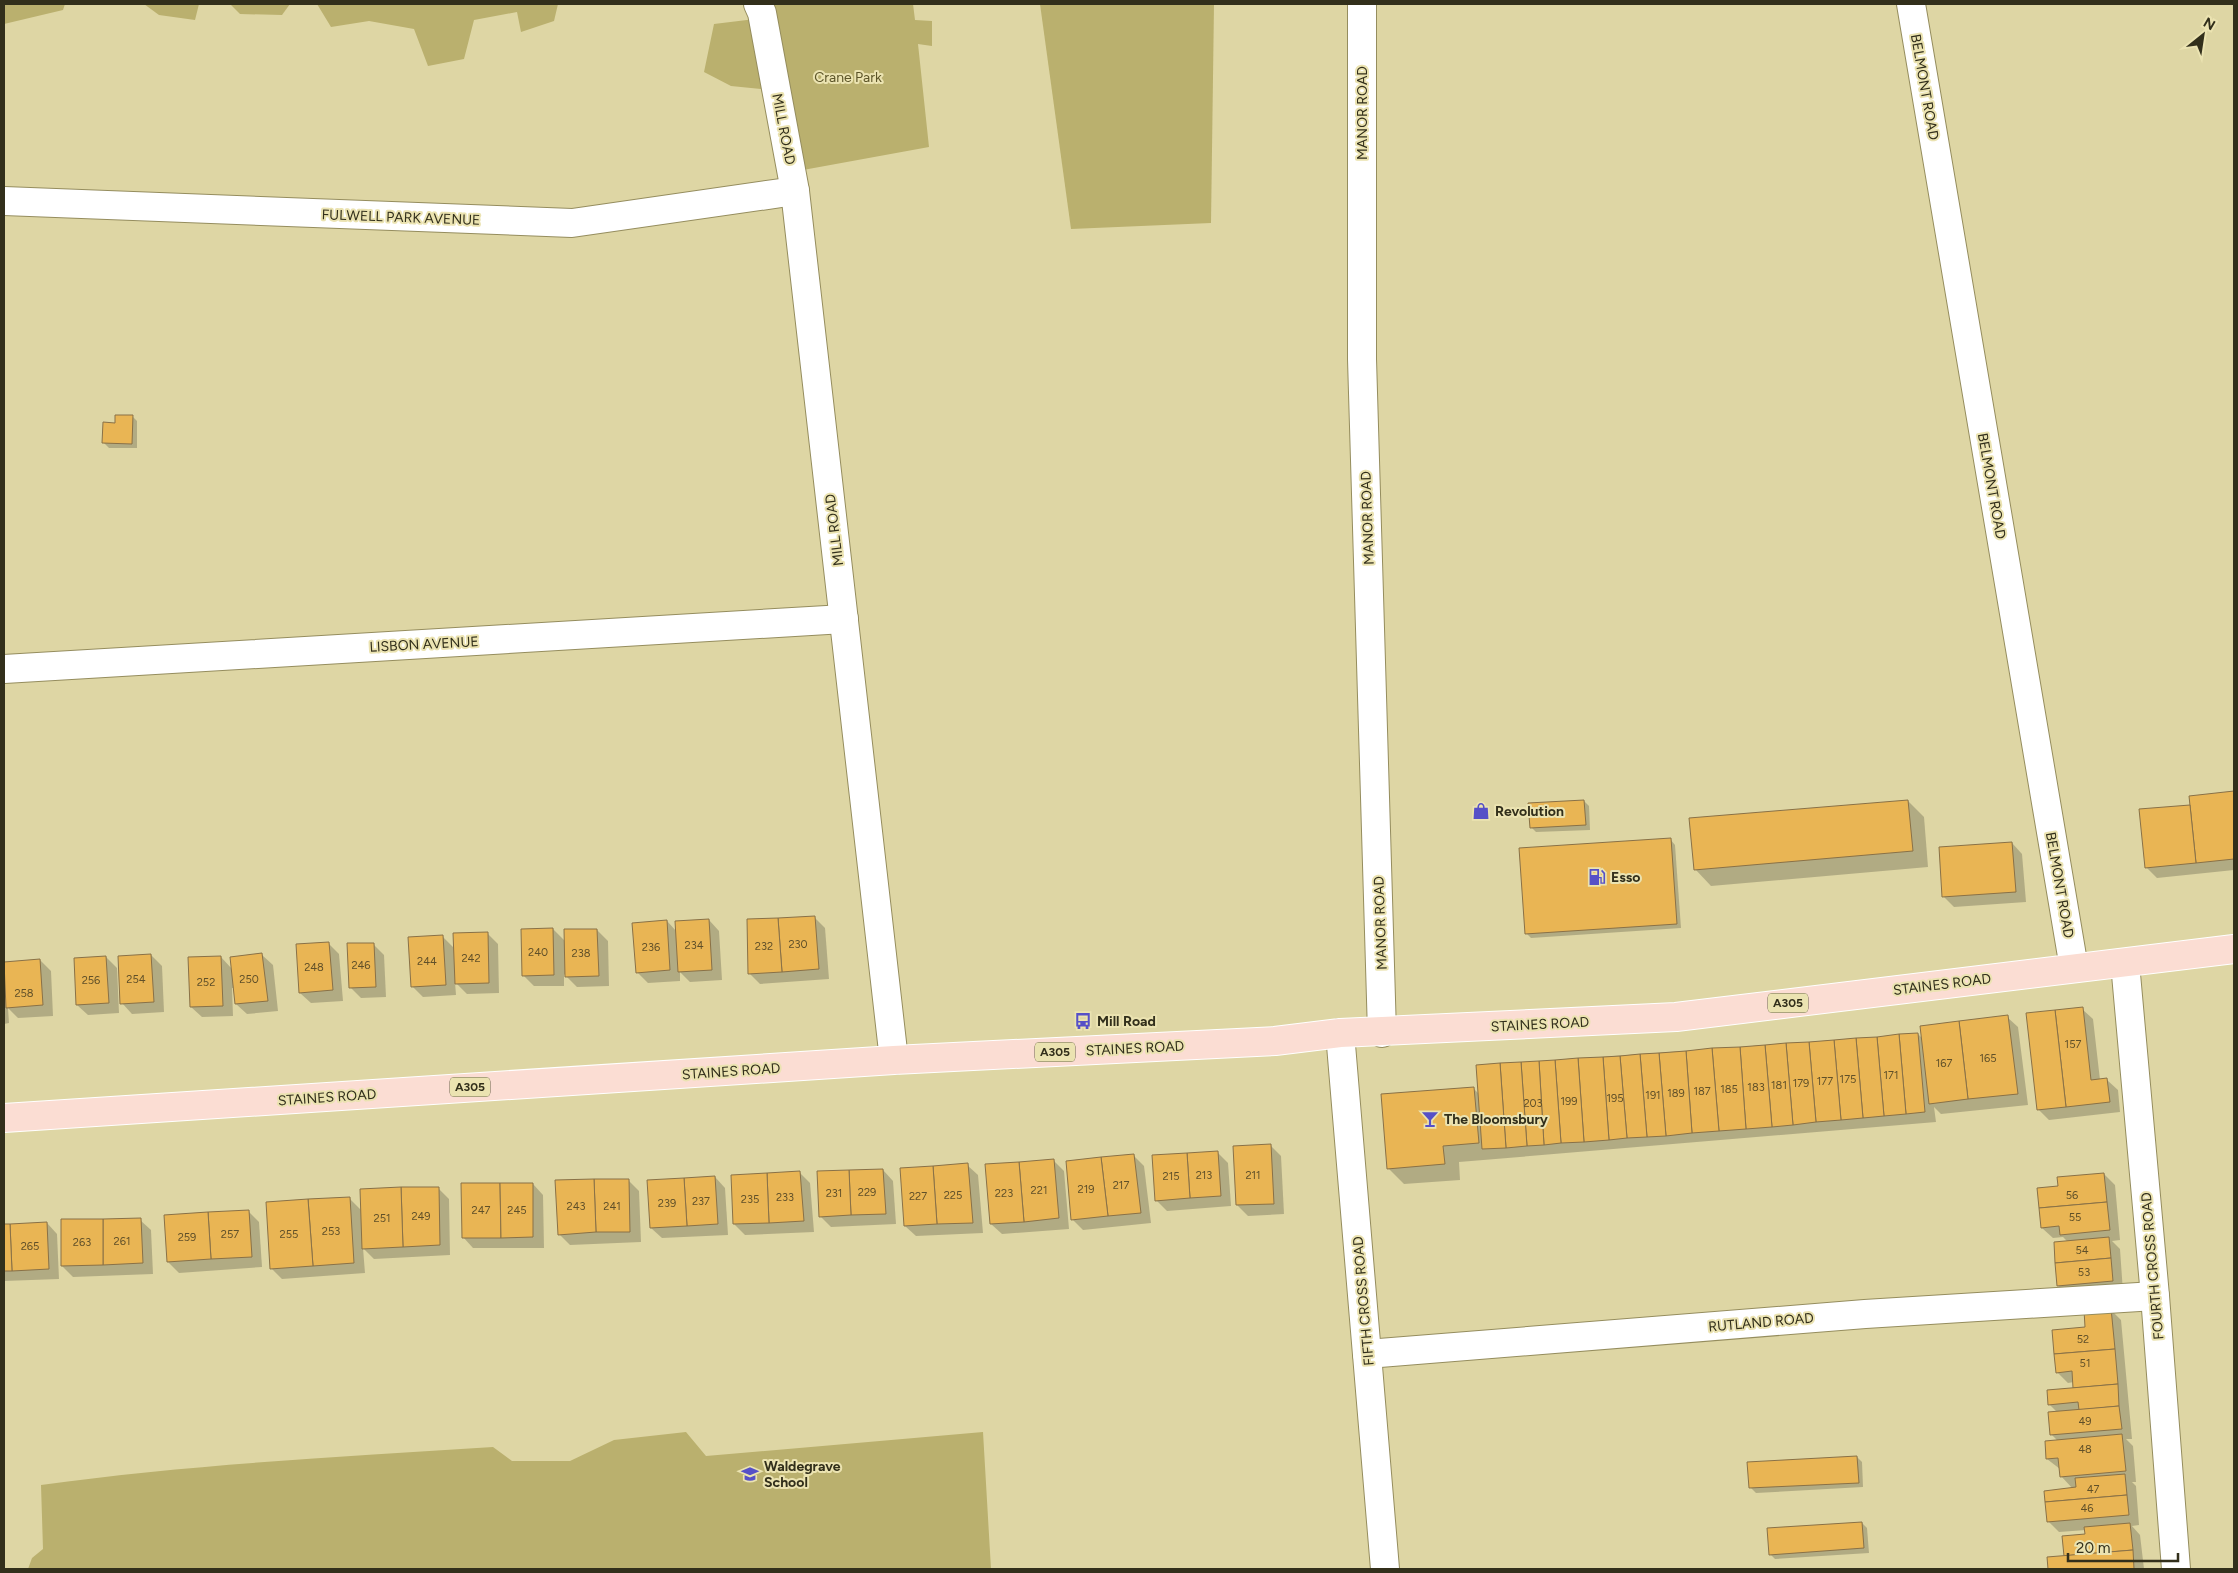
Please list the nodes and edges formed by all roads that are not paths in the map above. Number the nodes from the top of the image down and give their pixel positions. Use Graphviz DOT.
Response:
graph roads {
  1 [pos="758,4"];
  2 [pos="1362,4"];
  3 [pos="1911,4"];
  4 [pos="795,191"];
  5 [pos="4,201"];
  6 [pos="844,620"];
  7 [pos="4,669"];
  8 [pos="2234,949"];
  9 [pos="2125,963"];
  10 [pos="2074,968"];
  11 [pos="1340,1033"];
  12 [pos="1382,1033"];
  13 [pos="894,1060"];
  14 [pos="4,1118"];
  15 [pos="2155,1296"];
  16 [pos="1367,1354"];
  17 [pos="1385,1569"];
  18 [pos="2176,1569"];
  1 -- 4 [label="street, MILL ROAD"];
  2 -- 12 [label="street, MANOR ROAD"];
  3 -- 10 [label="street, BELMONT ROAD"];
  4 -- 5 [label="street, FULWELL PARK AVENUE"];
  4 -- 6 [label="street, MILL ROAD"];
  6 -- 7 [label="street, LISBON AVENUE"];
  6 -- 13 [label="street, MILL ROAD"];
  8 -- 9 [label="main road, STAINES ROAD / A305"];
  9 -- 10 [label="main road, STAINES ROAD / A305"];
  9 -- 15 [label="street, FOURTH CROSS ROAD"];
  10 -- 12 [label="main road, STAINES ROAD / A305"];
  11 -- 12 [label="main road, STAINES ROAD / A305"];
  11 -- 13 [label="main road, STAINES ROAD / A305"];
  11 -- 16 [label="street, FIFTH CROSS ROAD"];
  13 -- 14 [label="main road, STAINES ROAD / A305"];
  15 -- 16 [label="street, RUTLAND ROAD"];
  15 -- 18 [label="street, FOURTH CROSS ROAD"];
  16 -- 17 [label="street, FIFTH CROSS ROAD"];
}
